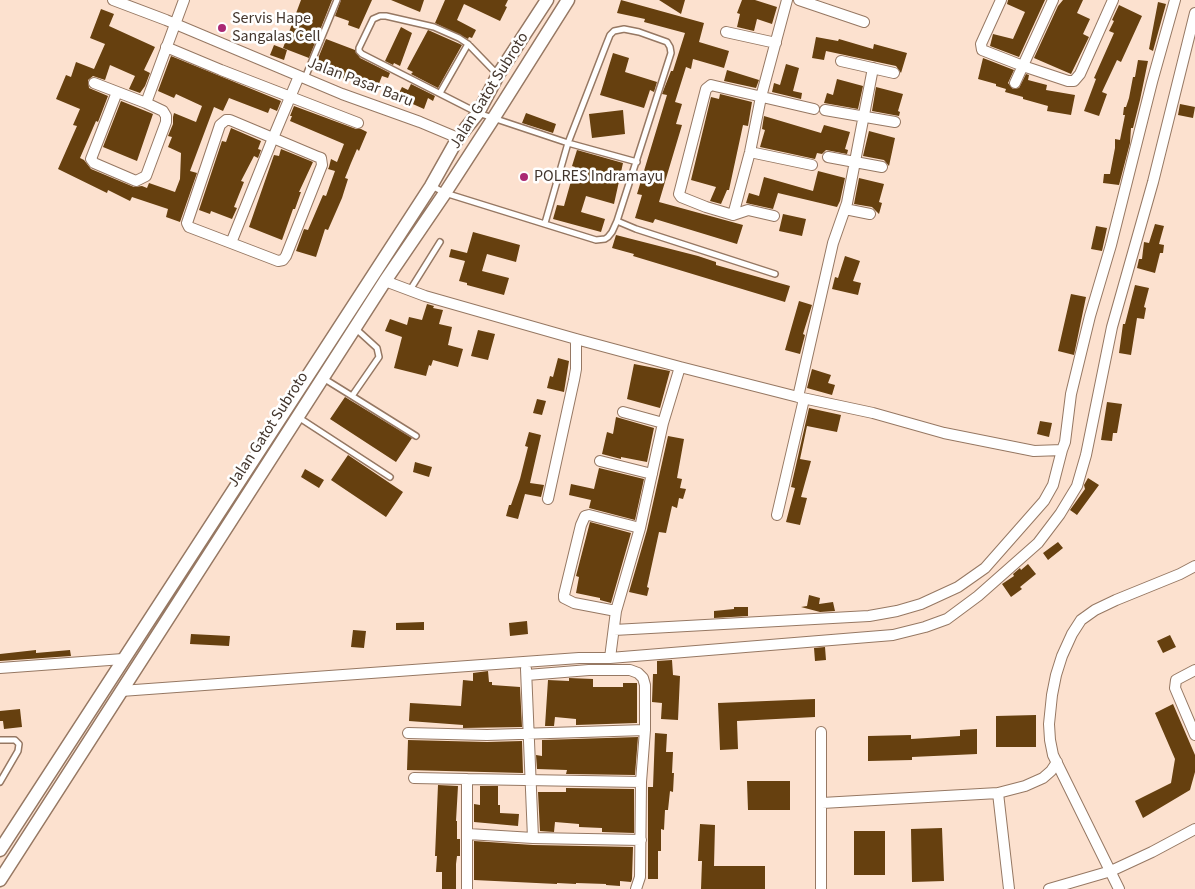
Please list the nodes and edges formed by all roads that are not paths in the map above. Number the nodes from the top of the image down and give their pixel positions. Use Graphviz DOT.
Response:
graph roads {
  1 [pos="113,0"];
  2 [pos="184,0"];
  3 [pos="337,0"];
  4 [pos="547,0"];
  5 [pos="568,0"];
  6 [pos="787,0"];
  7 [pos="799,0"];
  8 [pos="1001,0"];
  9 [pos="1053,0"];
  10 [pos="1113,0"];
  11 [pos="1175,0"];
  12 [pos="1195,12"];
  13 [pos="864,22"];
  14 [pos="175,24"];
  15 [pos="726,32"];
  16 [pos="776,43"];
  17 [pos="468,44"];
  18 [pos="166,47"];
  19 [pos="841,61"];
  20 [pos="1023,66"];
  21 [pos="873,68"];
  22 [pos="894,73"];
  23 [pos="498,75"];
  24 [pos="302,77"];
  25 [pos="94,83"];
  26 [pos="1015,83"];
  27 [pos="117,92"];
  28 [pos="440,93"];
  29 [pos="289,97"];
  30 [pos="761,97"];
  31 [pos="146,103"];
  32 [pos="814,109"];
  33 [pos="825,110"];
  34 [pos="478,113"];
  35 [pos="864,117"];
  36 [pos="493,119"];
  37 [pos="895,122"];
  38 [pos="358,123"];
  39 [pos="273,138"];
  40 [pos="458,138"];
  41 [pos="568,143"];
  42 [pos="750,152"];
  43 [pos="828,157"];
  44 [pos="637,162"];
  45 [pos="855,162"];
  46 [pos="812,165"];
  47 [pos="882,167"];
  48 [pos="431,186"];
  49 [pos="445,193"];
  50 [pos="845,209"];
  51 [pos="870,214"];
  52 [pos="733,215"];
  53 [pos="774,216"];
  54 [pos="617,221"];
  55 [pos="545,223"];
  56 [pos="440,242"];
  57 [pos="232,243"];
  58 [pos="775,274"];
  59 [pos="385,281"];
  60 [pos="410,290"];
  61 [pos="355,327"];
  62 [pos="576,339"];
  63 [pos="680,367"];
  64 [pos="322,378"];
  65 [pos="352,396"];
  66 [pos="801,398"];
  67 [pos="623,412"];
  68 [pos="297,416"];
  69 [pos="664,423"];
  70 [pos="416,436"];
  71 [pos="1062,450"];
  72 [pos="600,461"];
  73 [pos="652,474"];
  74 [pos="390,477"];
  75 [pos="548,499"];
  76 [pos="777,516"];
  77 [pos="640,528"];
  78 [pos="1195,566"];
  79 [pos="616,611"];
  80 [pos="614,633"];
  81 [pos="610,656"];
  82 [pos="120,663"];
  83 [pos="526,663"];
  84 [pos="0,668"];
  85 [pos="1195,670"];
  86 [pos="527,675"];
  87 [pos="122,689"];
  88 [pos="645,730"];
  89 [pos="821,732"];
  90 [pos="408,733"];
  91 [pos="530,733"];
  92 [pos="1195,736"];
  93 [pos="0,740"];
  94 [pos="1057,762"];
  95 [pos="414,778"];
  96 [pos="467,779"];
  97 [pos="532,780"];
  98 [pos="0,782"];
  99 [pos="641,782"];
  100 [pos="998,793"];
  101 [pos="822,803"];
  102 [pos="1195,829"];
  103 [pos="468,834"];
  104 [pos="533,838"];
  105 [pos="641,840"];
  106 [pos="0,850"];
  107 [pos="1111,871"];
  108 [pos="0,880"];
  109 [pos="466,889"];
  110 [pos="636,889"];
  111 [pos="821,889"];
  112 [pos="1009,889"];
  113 [pos="1049,889"];
  114 [pos="1119,889"];
  1 -- 14 [label="street, Jalan Pasar Baru"];
  2 -- 14 [label="street"];
  3 -- 24 [label="lane"];
  4 -- 23 [label="street, Jalan Gatot Subroto"];
  5 -- 36 [label="street, Jalan Gatot Subroto"];
  6 -- 16 [label="street"];
  7 -- 13 [label="street"];
  8 -- 20 [label="street"];
  9 -- 20 [label="street"];
  10 -- 20 [label="street"];
  11 -- 71 [label="street"];
  12 -- 81 [label="street"];
  14 -- 18 [label="street"];
  14 -- 24 [label="street, Jalan Pasar Baru"];
  15 -- 16 [label="street"];
  16 -- 30 [label="street"];
  17 -- 23 [label="lane"];
  17 -- 28 [label="lane"];
  17 -- 28 [label="lane"];
  18 -- 29 [label="street"];
  18 -- 31 [label="street"];
  19 -- 21 [label="street"];
  20 -- 26 [label="street"];
  21 -- 22 [label="street"];
  21 -- 35 [label="street"];
  23 -- 34 [label="street, Jalan Gatot Subroto"];
  24 -- 29 [label="street"];
  24 -- 40 [label="street, Jalan Pasar Baru"];
  25 -- 27 [label="street"];
  27 -- 31 [label="street"];
  27 -- 31 [label="street"];
  28 -- 34 [label="lane"];
  29 -- 38 [label="street"];
  29 -- 39 [label="street"];
  30 -- 32 [label="street"];
  30 -- 42 [label="street"];
  30 -- 52 [label="street"];
  33 -- 35 [label="street"];
  34 -- 36 [label="lane"];
  34 -- 40 [label="street, Jalan Gatot Subroto"];
  35 -- 37 [label="street"];
  35 -- 45 [label="street"];
  36 -- 41 [label="lane"];
  36 -- 49 [label="street, Jalan Gatot Subroto"];
  39 -- 57 [label="street"];
  39 -- 57 [label="street"];
  39 -- 57 [label="street"];
  40 -- 48 [label="street, Jalan Gatot Subroto"];
  41 -- 44 [label="lane"];
  41 -- 44 [label="lane"];
  41 -- 55 [label="lane"];
  42 -- 46 [label="street"];
  42 -- 52 [label="street"];
  43 -- 45 [label="street"];
  44 -- 54 [label="lane"];
  45 -- 47 [label="street"];
  45 -- 50 [label="street"];
  48 -- 49 [label="lane"];
  48 -- 82 [label="street, Jalan Gatot Subroto"];
  49 -- 55 [label="lane"];
  49 -- 59 [label="street, Jalan Gatot Subroto"];
  50 -- 51 [label="street"];
  50 -- 66 [label="street"];
  52 -- 53 [label="street"];
  54 -- 55 [label="lane"];
  54 -- 58 [label="lane"];
  56 -- 60 [label="lane"];
  59 -- 60 [label="street"];
  59 -- 61 [label="street, Jalan Gatot Subroto"];
  60 -- 62 [label="street"];
  61 -- 64 [label="street, Jalan Gatot Subroto"];
  61 -- 65 [label="lane"];
  62 -- 63 [label="street"];
  62 -- 75 [label="street"];
  63 -- 66 [label="street"];
  63 -- 69 [label="street"];
  64 -- 65 [label="lane"];
  64 -- 68 [label="street, Jalan Gatot Subroto"];
  65 -- 70 [label="lane"];
  66 -- 71 [label="street"];
  66 -- 76 [label="street"];
  67 -- 69 [label="street"];
  68 -- 74 [label="lane"];
  68 -- 87 [label="street, Jalan Gatot Subroto"];
  69 -- 73 [label="street"];
  71 -- 80 [label="street"];
  72 -- 73 [label="street"];
  73 -- 77 [label="street"];
  77 -- 79 [label="street"];
  77 -- 79 [label="street"];
  78 -- 94 [label="street"];
  79 -- 80 [label="street"];
  80 -- 81 [label="street"];
  81 -- 83 [label="street"];
  82 -- 84 [label="street"];
  82 -- 106 [label="street, Jalan Gatot Subroto"];
  83 -- 86 [label="street"];
  83 -- 87 [label="street"];
  85 -- 92 [label="street"];
  86 -- 88 [label="street"];
  86 -- 91 [label="street"];
  87 -- 108 [label="street, Jalan Gatot Subroto"];
  88 -- 91 [label="street"];
  88 -- 99 [label="street"];
  89 -- 101 [label="street"];
  90 -- 91 [label="street"];
  91 -- 97 [label="street"];
  93 -- 98 [label="lane"];
  94 -- 100 [label="street"];
  94 -- 107 [label="street"];
  95 -- 96 [label="street"];
  96 -- 97 [label="street"];
  96 -- 103 [label="street"];
  97 -- 99 [label="street"];
  97 -- 104 [label="street"];
  99 -- 105 [label="street"];
  100 -- 101 [label="street"];
  100 -- 112 [label="street"];
  101 -- 111 [label="street"];
  102 -- 107 [label="street"];
  103 -- 104 [label="street"];
  103 -- 109 [label="street"];
  104 -- 105 [label="street"];
  105 -- 110 [label="street"];
  107 -- 113 [label="street"];
  107 -- 114 [label="street"];
}
